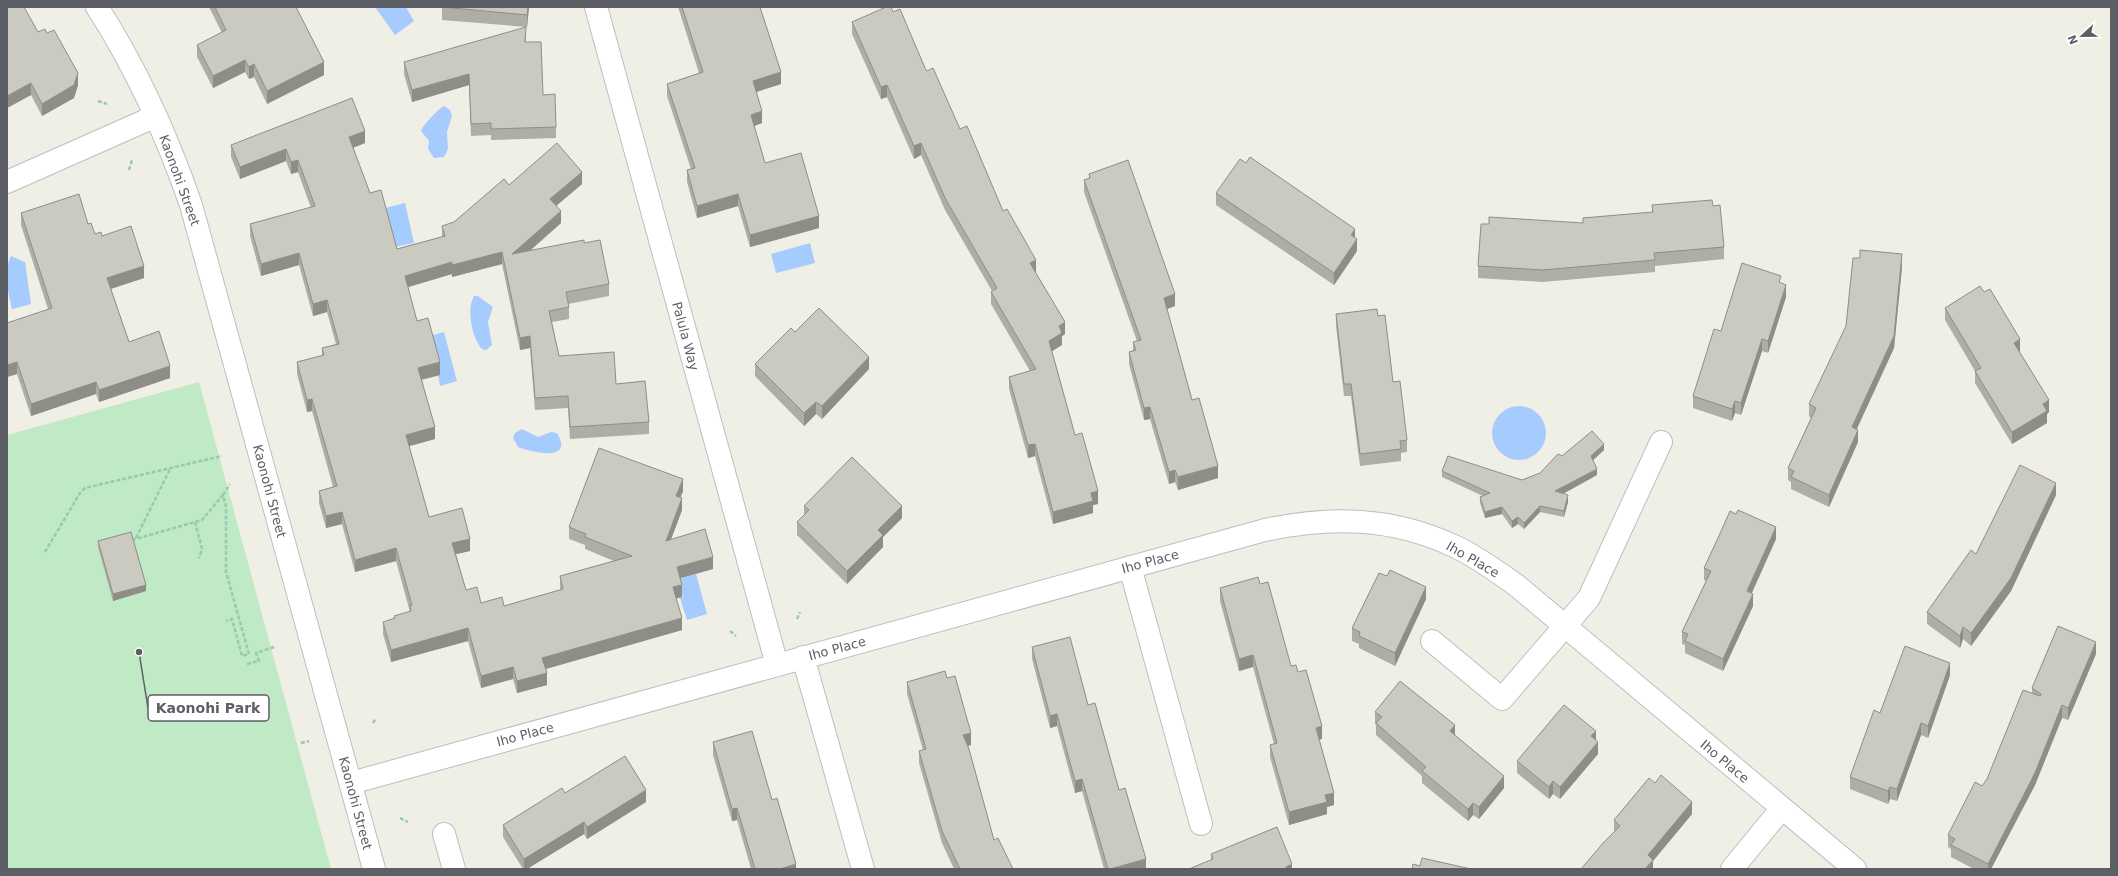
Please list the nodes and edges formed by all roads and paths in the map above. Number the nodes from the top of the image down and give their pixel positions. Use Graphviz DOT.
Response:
graph roads {
  1 [pos="97,7"];
  2 [pos="596,7"];
  3 [pos="98,101"];
  4 [pos="107,104"];
  5 [pos="156,116"];
  6 [pos="132,160"];
  7 [pos="129,170"];
  8 [pos="7,182"];
  9 [pos="1661,442"];
  10 [pos="222,456"];
  11 [pos="170,469"];
  12 [pos="230,484"];
  13 [pos="223,495"];
  14 [pos="195,522"];
  15 [pos="136,539"];
  16 [pos="132,540"];
  17 [pos="45,552"];
  18 [pos="199,558"];
  19 [pos="1130,567"];
  20 [pos="800,612"];
  21 [pos="797,619"];
  22 [pos="226,621"];
  23 [pos="1564,626"];
  24 [pos="730,631"];
  25 [pos="736,636"];
  26 [pos="1432,641"];
  27 [pos="274,647"];
  28 [pos="803,657"];
  29 [pos="247,664"];
  30 [pos="777,665"];
  31 [pos="376,718"];
  32 [pos="373,723"];
  33 [pos="309,741"];
  34 [pos="301,743"];
  35 [pos="351,783"];
  36 [pos="1782,808"];
  37 [pos="400,818"];
  38 [pos="408,822"];
  39 [pos="1201,824"];
  40 [pos="444,834"];
  41 [pos="374,869"];
  42 [pos="454,869"];
  43 [pos="863,869"];
  44 [pos="1732,869"];
  45 [pos="1855,869"];
  1 -- 5 [label="street, Kaonohi Street"];
  2 -- 30 [label="street, Palula Way"];
  3 -- 4 [label="path"];
  5 -- 8 [label="street"];
  5 -- 35 [label="street, Kaonohi Street"];
  6 -- 7 [label="path"];
  9 -- 23 [label="street"];
  10 -- 11 [label="path"];
  11 -- 15 [label="path"];
  11 -- 17 [label="path"];
  12 -- 13 [label="path"];
  13 -- 14 [label="path"];
  13 -- 22 [label="path"];
  14 -- 15 [label="path"];
  14 -- 18 [label="path"];
  15 -- 16 [label="path"];
  19 -- 23 [label="street, Iho Place"];
  19 -- 28 [label="street, Iho Place"];
  19 -- 39 [label="street"];
  20 -- 21 [label="path"];
  23 -- 26 [label="street"];
  23 -- 36 [label="street, Iho Place"];
  24 -- 25 [label="path"];
  27 -- 29 [label="path"];
  28 -- 30 [label="street, Iho Place"];
  28 -- 43 [label="street"];
  30 -- 35 [label="street, Iho Place"];
  31 -- 32 [label="path"];
  33 -- 34 [label="path"];
  35 -- 41 [label="street, Kaonohi Street"];
  36 -- 44 [label="street"];
  36 -- 45 [label="street, Iho Place"];
  37 -- 38 [label="path"];
  40 -- 42 [label="street"];
}
